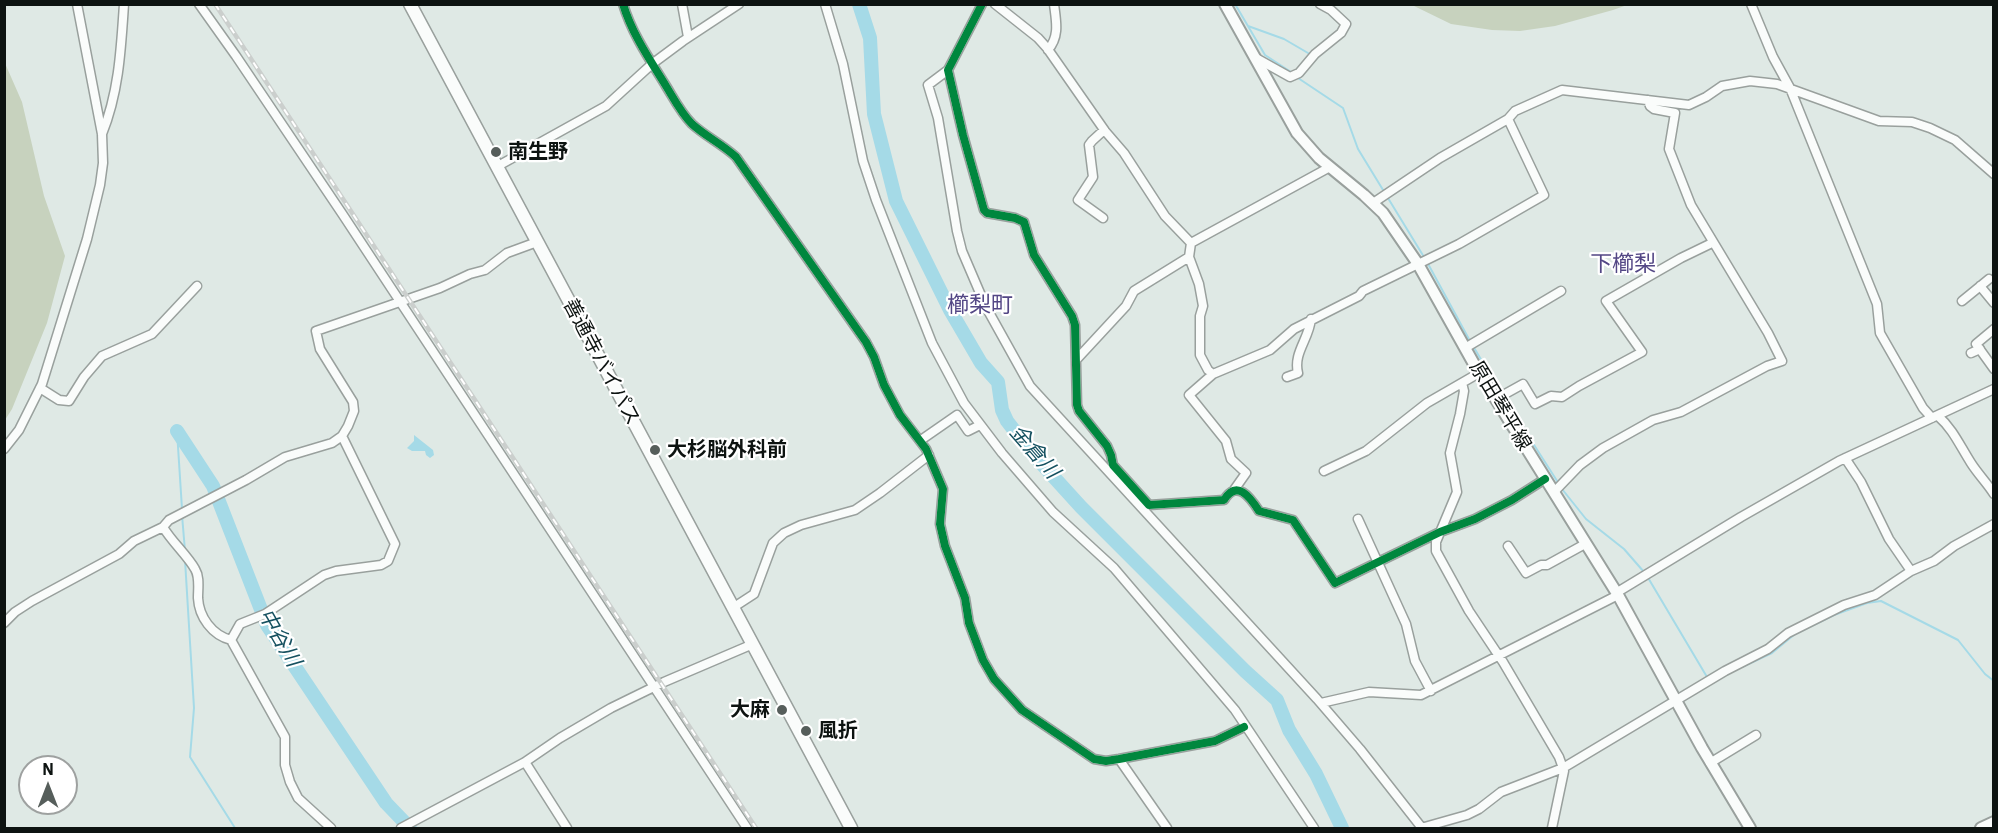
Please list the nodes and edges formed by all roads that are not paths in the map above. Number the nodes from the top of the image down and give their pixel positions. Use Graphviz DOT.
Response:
graph roads {
  1 [pos="77,4"];
  2 [pos="124,4"];
  3 [pos="200,4"];
  4 [pos="412,4"];
  5 [pos="623,4"];
  6 [pos="682,4"];
  7 [pos="739,4"];
  8 [pos="825,4"];
  9 [pos="982,4"];
  10 [pos="995,4"];
  11 [pos="1054,4"];
  12 [pos="1225,4"];
  13 [pos="1320,4"];
  14 [pos="1751,4"];
  15 [pos="688,37"];
  16 [pos="1048,50"];
  17 [pos="1256,58"];
  18 [pos="652,64"];
  19 [pos="948,70"];
  20 [pos="1790,88"];
  21 [pos="1648,100"];
  22 [pos="1508,119"];
  23 [pos="1104,130"];
  24 [pos="102,134"];
  25 [pos="498,166"];
  26 [pos="1330,167"];
  27 [pos="1994,174"];
  28 [pos="1372,203"];
  29 [pos="1103,218"];
  30 [pos="537,242"];
  31 [pos="1191,243"];
  32 [pos="1713,243"];
  33 [pos="1189,257"];
  34 [pos="1424,262"];
  35 [pos="1989,279"];
  36 [pos="197,286"];
  37 [pos="1980,286"];
  38 [pos="1561,291"];
  39 [pos="1962,302"];
  40 [pos="400,303"];
  41 [pos="1991,304"];
  42 [pos="1311,319"];
  43 [pos="1992,326"];
  44 [pos="1470,346"];
  45 [pos="1980,349"];
  46 [pos="1971,353"];
  47 [pos="1076,360"];
  48 [pos="1994,369"];
  49 [pos="1479,373"];
  50 [pos="1213,374"];
  51 [pos="1287,377"];
  52 [pos="1462,383"];
  53 [pos="40,388"];
  54 [pos="1994,389"];
  55 [pos="1500,397"];
  56 [pos="1935,417"];
  57 [pos="981,425"];
  58 [pos="342,436"];
  59 [pos="921,440"];
  60 [pos="4,449"];
  61 [pos="929,455"];
  62 [pos="1845,458"];
  63 [pos="1111,467"];
  64 [pos="1324,471"];
  65 [pos="1545,479"];
  66 [pos="1558,488"];
  67 [pos="1234,490"];
  68 [pos="1994,495"];
  69 [pos="1358,519"];
  70 [pos="1994,524"];
  71 [pos="163,527"];
  72 [pos="1440,532"];
  73 [pos="1586,544"];
  74 [pos="1508,546"];
  75 [pos="1378,563"];
  76 [pos="1911,572"];
  77 [pos="1617,594"];
  78 [pos="734,607"];
  79 [pos="4,623"];
  80 [pos="231,640"];
  81 [pos="753,644"];
  82 [pos="1499,656"];
  83 [pos="654,687"];
  84 [pos="1431,691"];
  85 [pos="1676,702"];
  86 [pos="1321,703"];
  87 [pos="1244,727"];
  88 [pos="1752,740"];
  89 [pos="1119,759"];
  90 [pos="525,762"];
  91 [pos="1710,763"];
  92 [pos="1563,768"];
  93 [pos="1994,822"];
  94 [pos="331,828"];
  95 [pos="401,828"];
  96 [pos="567,828"];
  97 [pos="747,828"];
  98 [pos="851,828"];
  99 [pos="1167,828"];
  100 [pos="1314,828"];
  101 [pos="1421,828"];
  102 [pos="1552,828"];
  103 [pos="1750,828"];
  104 [pos="1981,828"];
  1 -- 24 [label="street"];
  2 -- 24 [label="street"];
  3 -- 40 [label="street"];
  4 -- 25 [label="highway, 善通寺バイパス"];
  5 -- 18 [label="street"];
  6 -- 15 [label="street"];
  7 -- 15 [label="street"];
  8 -- 57 [label="street"];
  9 -- 19 [label="street"];
  10 -- 16 [label="street"];
  11 -- 16 [label="street"];
  12 -- 17 [label="main road, 原田琴平線"];
  13 -- 17 [label="street"];
  14 -- 20 [label="street"];
  15 -- 18 [label="street"];
  16 -- 23 [label="street"];
  17 -- 26 [label="main road, 原田琴平線"];
  18 -- 25 [label="street"];
  18 -- 59 [label="street"];
  19 -- 47 [label="street"];
  19 -- 63 [label="street"];
  20 -- 21 [label="street"];
  20 -- 27 [label="street"];
  20 -- 56 [label="street"];
  21 -- 22 [label="street"];
  21 -- 32 [label="street"];
  22 -- 28 [label="street"];
  22 -- 34 [label="street"];
  23 -- 29 [label="street"];
  23 -- 31 [label="street"];
  24 -- 53 [label="street"];
  25 -- 30 [label="highway, 善通寺バイパス"];
  26 -- 28 [label="main road, 原田琴平線"];
  26 -- 31 [label="street"];
  28 -- 34 [label="main road, 原田琴平線"];
  30 -- 40 [label="street"];
  30 -- 78 [label="highway, 善通寺バイパス"];
  31 -- 33 [label="street"];
  32 -- 55 [label="street"];
  32 -- 66 [label="street"];
  33 -- 47 [label="street"];
  33 -- 50 [label="street"];
  34 -- 42 [label="street"];
  34 -- 44 [label="main road, 原田琴平線"];
  35 -- 37 [label="street"];
  36 -- 53 [label="street"];
  37 -- 39 [label="street"];
  37 -- 41 [label="street"];
  38 -- 44 [label="street"];
  40 -- 58 [label="street"];
  40 -- 83 [label="street"];
  42 -- 50 [label="street"];
  42 -- 51 [label="street"];
  43 -- 45 [label="street"];
  44 -- 49 [label="main road, 原田琴平線"];
  45 -- 46 [label="street"];
  45 -- 48 [label="street"];
  47 -- 63 [label="street"];
  49 -- 52 [label="street"];
  49 -- 55 [label="main road, 原田琴平線"];
  50 -- 67 [label="street"];
  52 -- 64 [label="street"];
  52 -- 72 [label="street"];
  53 -- 60 [label="street"];
  54 -- 56 [label="street"];
  55 -- 65 [label="main road, 原田琴平線"];
  56 -- 62 [label="street"];
  56 -- 68 [label="street"];
  57 -- 59 [label="street"];
  57 -- 100 [label="street"];
  58 -- 71 [label="street"];
  58 -- 80 [label="street"];
  59 -- 61 [label="street"];
  61 -- 78 [label="street"];
  61 -- 89 [label="street"];
  62 -- 76 [label="street"];
  62 -- 77 [label="street"];
  63 -- 67 [label="street"];
  63 -- 86 [label="street"];
  65 -- 66 [label="main road, 原田琴平線"];
  65 -- 72 [label="street"];
  66 -- 73 [label="main road, 原田琴平線"];
  67 -- 75 [label="street"];
  69 -- 75 [label="street"];
  70 -- 76 [label="street"];
  71 -- 79 [label="street"];
  71 -- 80 [label="street"];
  72 -- 75 [label="street"];
  72 -- 82 [label="street"];
  73 -- 74 [label="street"];
  73 -- 77 [label="main road, 原田琴平線"];
  75 -- 84 [label="street"];
  76 -- 85 [label="street"];
  77 -- 82 [label="street"];
  77 -- 85 [label="main road, 原田琴平線"];
  78 -- 81 [label="highway, 善通寺バイパス"];
  80 -- 94 [label="street"];
  81 -- 83 [label="street"];
  81 -- 98 [label="highway, 善通寺バイパス"];
  82 -- 84 [label="street"];
  82 -- 92 [label="street"];
  83 -- 90 [label="street"];
  83 -- 97 [label="street"];
  84 -- 86 [label="street"];
  85 -- 91 [label="main road, 原田琴平線"];
  85 -- 92 [label="street"];
  86 -- 101 [label="street"];
  87 -- 89 [label="street"];
  88 -- 91 [label="street"];
  89 -- 99 [label="street"];
  90 -- 95 [label="street"];
  90 -- 96 [label="street"];
  91 -- 103 [label="main road, 原田琴平線"];
  92 -- 101 [label="street"];
  92 -- 102 [label="street"];
  93 -- 104 [label="main road"];
}
